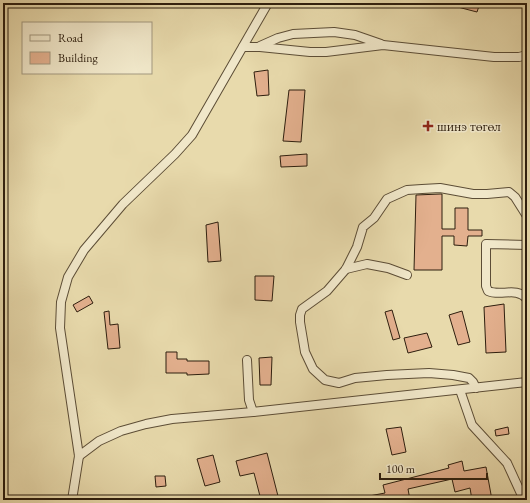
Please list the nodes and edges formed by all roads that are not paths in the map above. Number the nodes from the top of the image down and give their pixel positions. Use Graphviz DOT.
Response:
graph roads {
  1 [pos="268,3"];
  2 [pos="383,45"];
  3 [pos="260,46"];
  4 [pos="243,47"];
  5 [pos="527,55"];
  6 [pos="527,216"];
  7 [pos="527,245"];
  8 [pos="346,269"];
  9 [pos="407,275"];
  10 [pos="527,299"];
  11 [pos="247,360"];
  12 [pos="527,382"];
  13 [pos="476,388"];
  14 [pos="460,390"];
  15 [pos="253,412"];
  16 [pos="80,456"];
  17 [pos="72,500"];
  18 [pos="524,500"];
  1 -- 4 [label="street"];
  2 -- 3 [label="street"];
  2 -- 3 [label="street"];
  2 -- 5 [label="street"];
  3 -- 4 [label="street"];
  4 -- 16 [label="street"];
  6 -- 8 [label="street"];
  7 -- 10 [label="street"];
  8 -- 9 [label="street"];
  8 -- 13 [label="street"];
  11 -- 15 [label="street"];
  12 -- 13 [label="street"];
  13 -- 14 [label="street"];
  14 -- 15 [label="street"];
  14 -- 18 [label="street"];
  15 -- 16 [label="street"];
  16 -- 17 [label="street"];
}
